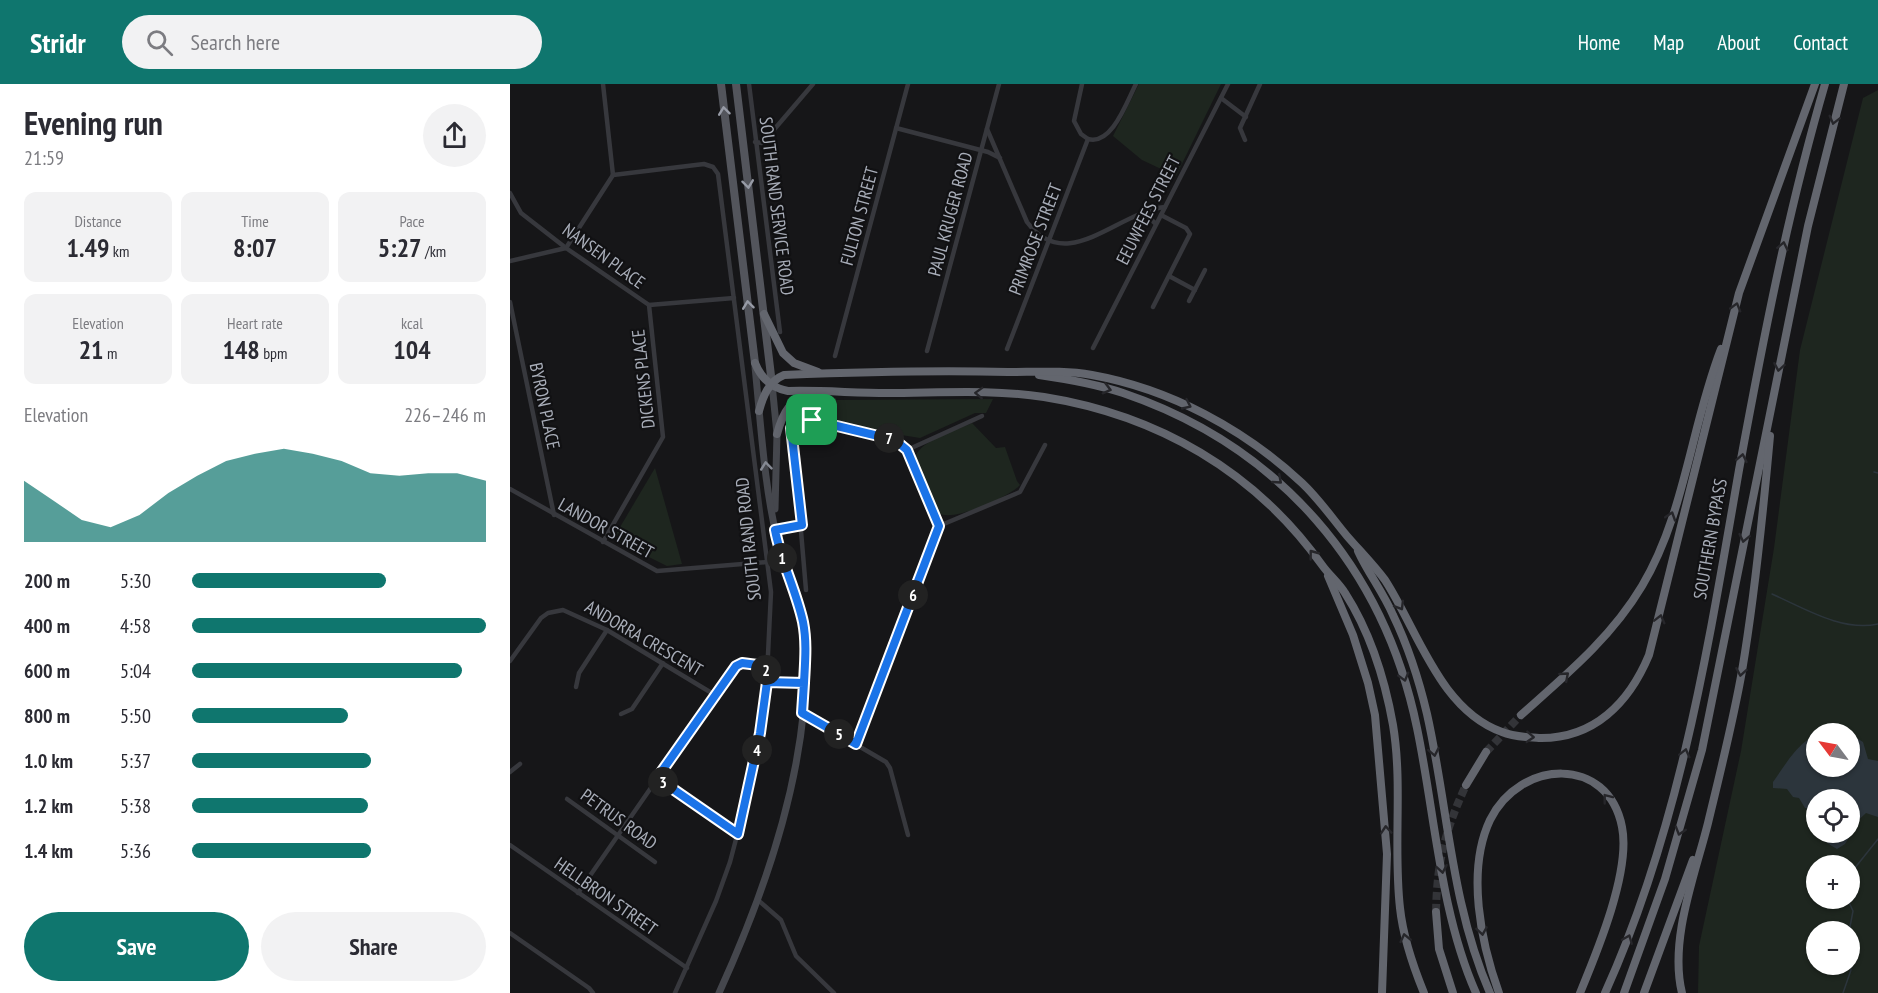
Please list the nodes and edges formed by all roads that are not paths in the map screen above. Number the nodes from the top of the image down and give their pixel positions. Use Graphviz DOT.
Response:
graph roads {
  1 [pos="603,84"];
  2 [pos="721,84"];
  3 [pos="736,84"];
  4 [pos="749,84"];
  5 [pos="813,84"];
  6 [pos="908,84"];
  7 [pos="999,84"];
  8 [pos="1082,84"];
  9 [pos="1136,84"];
  10 [pos="1228,84"];
  11 [pos="1260,84"];
  12 [pos="1815,84"];
  13 [pos="1825,84"];
  14 [pos="1844,84"];
  15 [pos="1221,98"];
  16 [pos="1246,117"];
  17 [pos="896,128"];
  18 [pos="987,129"];
  19 [pos="1088,139"];
  20 [pos="1245,140"];
  21 [pos="755,142"];
  22 [pos="981,151"];
  23 [pos="1000,158"];
  24 [pos="614,175"];
  25 [pos="510,193"];
  26 [pos="1165,207"];
  27 [pos="1144,213"];
  28 [pos="1161,215"];
  29 [pos="1156,224"];
  30 [pos="1049,240"];
  31 [pos="566,248"];
  32 [pos="510,261"];
  33 [pos="1205,270"];
  34 [pos="1169,276"];
  35 [pos="1195,290"];
  36 [pos="734,298"];
  37 [pos="1189,301"];
  38 [pos="510,302"];
  39 [pos="649,304"];
  40 [pos="1153,307"];
  41 [pos="764,314"];
  42 [pos="780,332"];
  43 [pos="1728,335"];
  44 [pos="1093,348"];
  45 [pos="1008,349"];
  46 [pos="927,351"];
  47 [pos="836,356"];
  48 [pos="755,363"];
  49 [pos="1030,372"];
  50 [pos="824,374"];
  51 [pos="772,384"];
  52 [pos="825,391"];
  53 [pos="1774,399"];
  54 [pos="759,411"];
  55 [pos="982,416"];
  56 [pos="777,434"];
  57 [pos="1045,445"];
  58 [pos="907,450"];
  59 [pos="510,489"];
  60 [pos="554,515"];
  61 [pos="774,520"];
  62 [pos="802,525"];
  63 [pos="939,526"];
  64 [pos="775,530"];
  65 [pos="603,542"];
  66 [pos="1353,543"];
  67 [pos="767,562"];
  68 [pos="1326,571"];
  69 [pos="806,590"];
  70 [pos="608,630"];
  71 [pos="510,661"];
  72 [pos="663,663"];
  73 [pos="766,666"];
  74 [pos="767,682"];
  75 [pos="804,683"];
  76 [pos="576,687"];
  77 [pos="715,695"];
  78 [pos="802,713"];
  79 [pos="621,714"];
  80 [pos="1521,715"];
  81 [pos="856,744"];
  82 [pos="1725,750"];
  83 [pos="1486,752"];
  84 [pos="520,764"];
  85 [pos="510,772"];
  86 [pos="657,778"];
  87 [pos="1466,784"];
  88 [pos="567,799"];
  89 [pos="738,834"];
  90 [pos="618,835"];
  91 [pos="908,835"];
  92 [pos="510,845"];
  93 [pos="655,862"];
  94 [pos="578,893"];
  95 [pos="758,900"];
  96 [pos="1436,912"];
  97 [pos="510,933"];
  98 [pos="687,968"];
  99 [pos="592,993"];
  100 [pos="675,993"];
  101 [pos="719,993"];
  102 [pos="834,993"];
  103 [pos="1382,993"];
  104 [pos="1424,993"];
  105 [pos="1453,993"];
  106 [pos="1476,993"];
  107 [pos="1490,993"];
  108 [pos="1499,993"];
  109 [pos="1580,993"];
  110 [pos="1605,993"];
  111 [pos="1624,993"];
  112 [pos="1644,993"];
  113 [pos="1682,993"];
  1 -- 24 [label="street"];
  48 -- 2 [label="main road, SOUTH RAND ROAD, one-way"];
  3 -- 41 [label="main road, SOUTH RAND ROAD, one-way"];
  4 -- 21 [label="street, SOUTH RAND SERVICE ROAD"];
  5 -- 21 [label="street"];
  6 -- 17 [label="street, FULTON STREET"];
  7 -- 18 [label="street, PAUL KRUGER ROAD"];
  8 -- 19 [label="street"];
  9 -- 19 [label="street"];
  10 -- 15 [label="street, EEUWFEES STREET"];
  11 -- 16 [label="street"];
  43 -- 12 [label="highway, one-way"];
  110 -- 13 [label="highway, SOUTHERN BYPASS, one-way"];
  14 -- 53 [label="highway, SOUTHERN BYPASS, one-way"];
  15 -- 16 [label="street"];
  15 -- 26 [label="street, EEUWFEES STREET"];
  16 -- 20 [label="street"];
  17 -- 22 [label="street"];
  17 -- 47 [label="street, FULTON STREET"];
  18 -- 22 [label="street, PAUL KRUGER ROAD"];
  18 -- 23 [label="street"];
  19 -- 30 [label="street, PRIMROSE STREET"];
  21 -- 42 [label="street, SOUTH RAND SERVICE ROAD"];
  22 -- 23 [label="street"];
  22 -- 46 [label="street, PAUL KRUGER ROAD"];
  23 -- 30 [label="street"];
  24 -- 31 [label="street"];
  24 -- 36 [label="street, SOUTH RAND ROAD"];
  25 -- 31 [label="street, NANSEN PLACE"];
  26 -- 27 [label="street"];
  26 -- 28 [label="street, EEUWFEES STREET"];
  27 -- 29 [label="street"];
  27 -- 30 [label="street"];
  28 -- 29 [label="street, EEUWFEES STREET"];
  28 -- 34 [label="street"];
  29 -- 44 [label="street, EEUWFEES STREET"];
  30 -- 45 [label="street, PRIMROSE STREET"];
  31 -- 32 [label="street"];
  31 -- 39 [label="street, NANSEN PLACE"];
  33 -- 35 [label="street"];
  34 -- 35 [label="street"];
  34 -- 40 [label="street"];
  35 -- 37 [label="street"];
  36 -- 39 [label="street, NANSEN PLACE"];
  36 -- 67 [label="street, SOUTH RAND ROAD"];
  38 -- 60 [label="street, BYRON PLACE"];
  39 -- 65 [label="street, DICKENS PLACE"];
  41 -- 50 [label="highway"];
  41 -- 51 [label="main road, SOUTH RAND ROAD"];
  66 -- 43 [label="highway, one-way"];
  80 -- 43 [label="highway, one-way"];
  48 -- 51 [label="highway"];
  48 -- 54 [label="main road, SOUTH RAND ROAD"];
  49 -- 50 [label="highway"];
  49 -- 66 [label="highway, one-way"];
  49 -- 106 [label="highway, one-way"];
  50 -- 51 [label="highway"];
  51 -- 52 [label="highway"];
  51 -- 54 [label="highway"];
  51 -- 56 [label="main road, SOUTH RAND ROAD"];
  52 -- 56 [label="highway"];
  68 -- 52 [label="highway, one-way"];
  53 -- 82 [label="highway, one-way"];
  53 -- 111 [label="highway, SOUTHERN BYPASS, one-way"];
  61 -- 54 [label="main road, SOUTH RAND ROAD, one-way"];
  55 -- 58 [label="street"];
  56 -- 61 [label="main road, SOUTH RAND ROAD"];
  57 -- 63 [label="street"];
  58 -- 62 [label="street"];
  58 -- 63 [label="street"];
  59 -- 60 [label="street, LANDOR STREET"];
  60 -- 65 [label="street, LANDOR STREET"];
  61 -- 64 [label="main road, SOUTH RAND ROAD"];
  62 -- 64 [label="street, SOUTH RAND ROAD"];
  62 -- 69 [label="street"];
  63 -- 81 [label="street"];
  64 -- 75 [label="main road, SOUTH RAND ROAD"];
  65 -- 67 [label="street, LANDOR STREET"];
  66 -- 107 [label="highway, one-way"];
  67 -- 73 [label="street, SOUTH RAND ROAD"];
  103 -- 68 [label="highway, one-way"];
  104 -- 68 [label="highway, one-way"];
  70 -- 71 [label="street, ANDORRA CRESCENT"];
  70 -- 72 [label="street, ANDORRA CRESCENT"];
  70 -- 76 [label="street"];
  72 -- 77 [label="street, ANDORRA CRESCENT"];
  72 -- 79 [label="street"];
  73 -- 74 [label="street, SOUTH RAND ROAD"];
  73 -- 77 [label="street"];
  74 -- 75 [label="street"];
  74 -- 89 [label="street, SOUTH RAND ROAD"];
  75 -- 78 [label="main road, SOUTH RAND ROAD"];
  77 -- 86 [label="street"];
  78 -- 81 [label="street"];
  78 -- 95 [label="main road, SOUTH RAND ROAD"];
  81 -- 91 [label="street"];
  82 -- 112 [label="highway"];
  82 -- 113 [label="highway"];
  83 -- 87 [label="highway"];
  84 -- 85 [label="street"];
  86 -- 89 [label="street"];
  86 -- 90 [label="street"];
  88 -- 90 [label="street, PETRUS ROAD"];
  89 -- 98 [label="street, SOUTH RAND ROAD"];
  90 -- 93 [label="street, PETRUS ROAD"];
  90 -- 94 [label="street"];
  92 -- 94 [label="street, HELLBRON STREET"];
  94 -- 98 [label="street, HELLBRON STREET"];
  95 -- 101 [label="main road, SOUTH RAND ROAD"];
  95 -- 102 [label="street"];
  96 -- 105 [label="highway"];
  97 -- 99 [label="street"];
  98 -- 100 [label="street, SOUTH RAND ROAD"];
  109 -- 108 [label="highway, one-way"];
}
